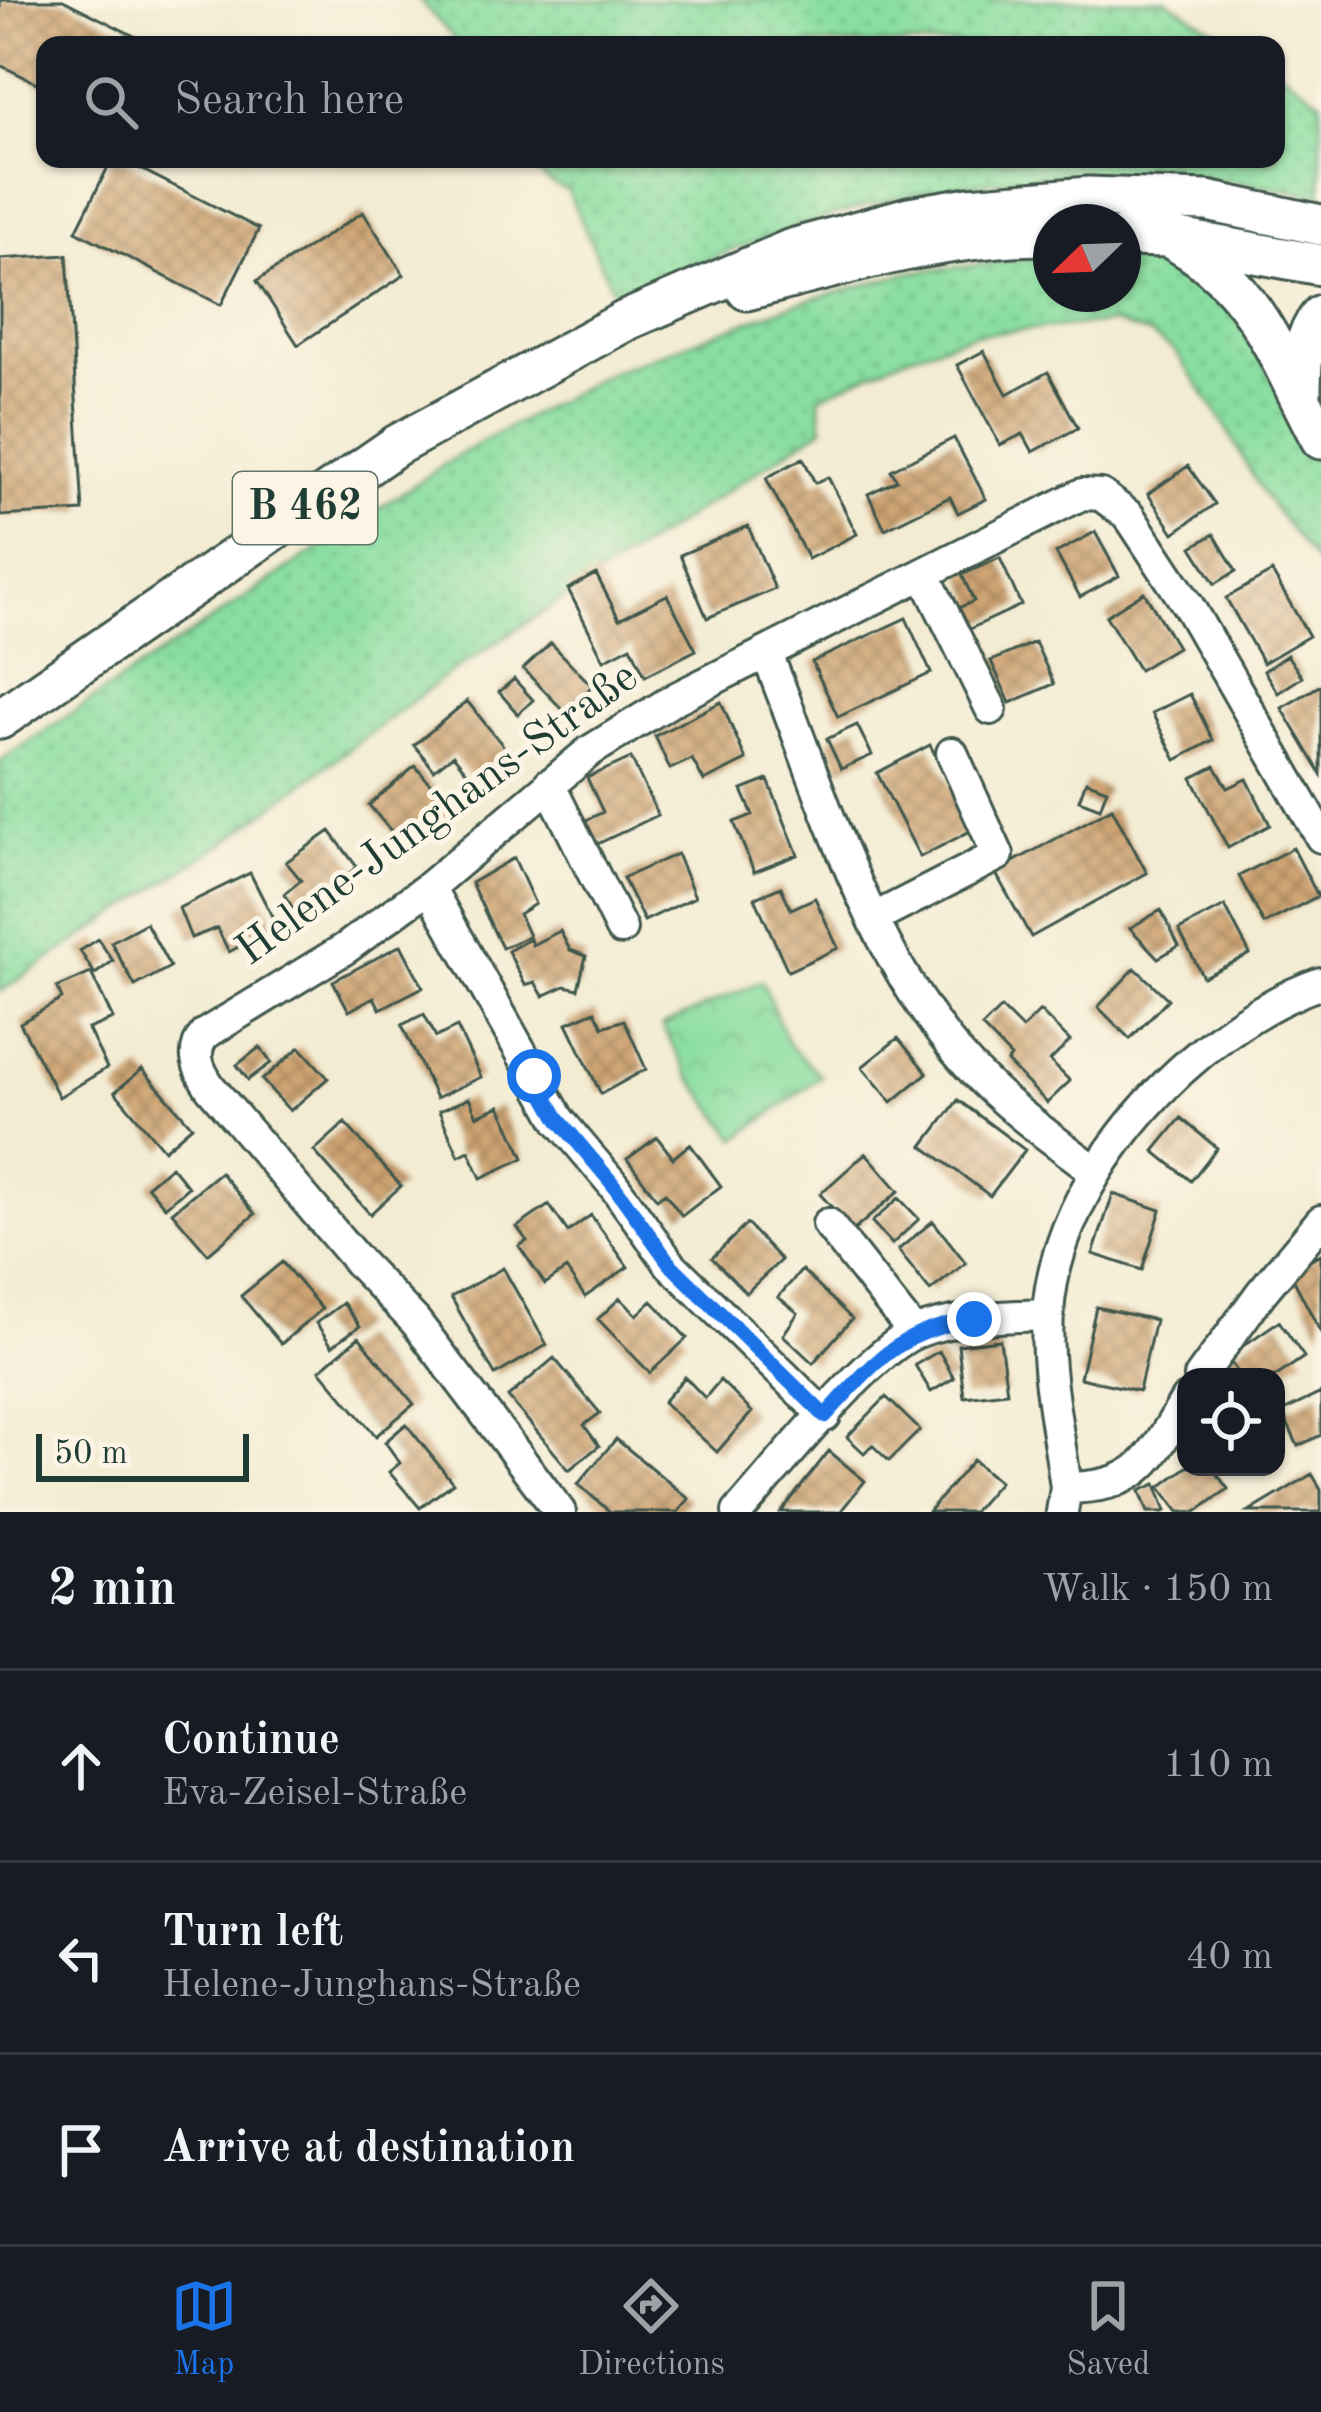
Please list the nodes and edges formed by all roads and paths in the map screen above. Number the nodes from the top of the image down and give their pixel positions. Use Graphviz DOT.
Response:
graph roads {
  1 [pos="1321,225"];
  2 [pos="1033,235"];
  3 [pos="1141,236"];
  4 [pos="1168,237"];
  5 [pos="1312,253"];
  6 [pos="1321,315"];
  7 [pos="625,321"];
  8 [pos="1266,332"];
  9 [pos="1301,401"];
  10 [pos="1321,439"];
  11 [pos="924,574"];
  12 [pos="766,654"];
  13 [pos="991,709"];
  14 [pos="0,719"];
  15 [pos="952,753"];
  16 [pos="549,784"];
  17 [pos="1321,837"];
  18 [pos="429,887"];
  19 [pos="873,919"];
  20 [pos="621,929"];
  21 [pos="1321,983"];
  22 [pos="1095,1171"];
  23 [pos="1321,1221"];
  24 [pos="828,1225"];
  25 [pos="1048,1316"];
  26 [pos="914,1333"];
  27 [pos="1207,1368"];
  28 [pos="1177,1414"];
  29 [pos="825,1416"];
  30 [pos="1064,1500"];
  31 [pos="560,1512"];
  32 [pos="739,1512"];
  1 -- 7 [label="main road, B 462"];
  2 -- 7 [label="main road, B 462"];
  3 -- 4 [label="main road"];
  4 -- 5 [label="main road"];
  4 -- 8 [label="main road"];
  5 -- 8 [label="main road"];
  6 -- 9 [label="main road"];
  7 -- 14 [label="main road, B 462"];
  8 -- 9 [label="main road"];
  9 -- 10 [label="main road"];
  11 -- 12 [label="street, Helene-Junghans-Straße"];
  11 -- 13 [label="street"];
  11 -- 17 [label="street, Helene-Junghans-Straße"];
  12 -- 16 [label="street, Helene-Junghans-Straße"];
  12 -- 19 [label="street"];
  15 -- 19 [label="street"];
  16 -- 18 [label="street, Helene-Junghans-Straße"];
  16 -- 20 [label="street"];
  18 -- 29 [label="street"];
  18 -- 31 [label="street, Helene-Junghans-Straße"];
  19 -- 22 [label="street"];
  21 -- 22 [label="street"];
  22 -- 25 [label="street"];
  23 -- 27 [label="street"];
  24 -- 26 [label="street"];
  25 -- 26 [label="street"];
  25 -- 30 [label="street"];
  26 -- 29 [label="street"];
  28 -- 30 [label="street"];
  29 -- 32 [label="street"];
}
